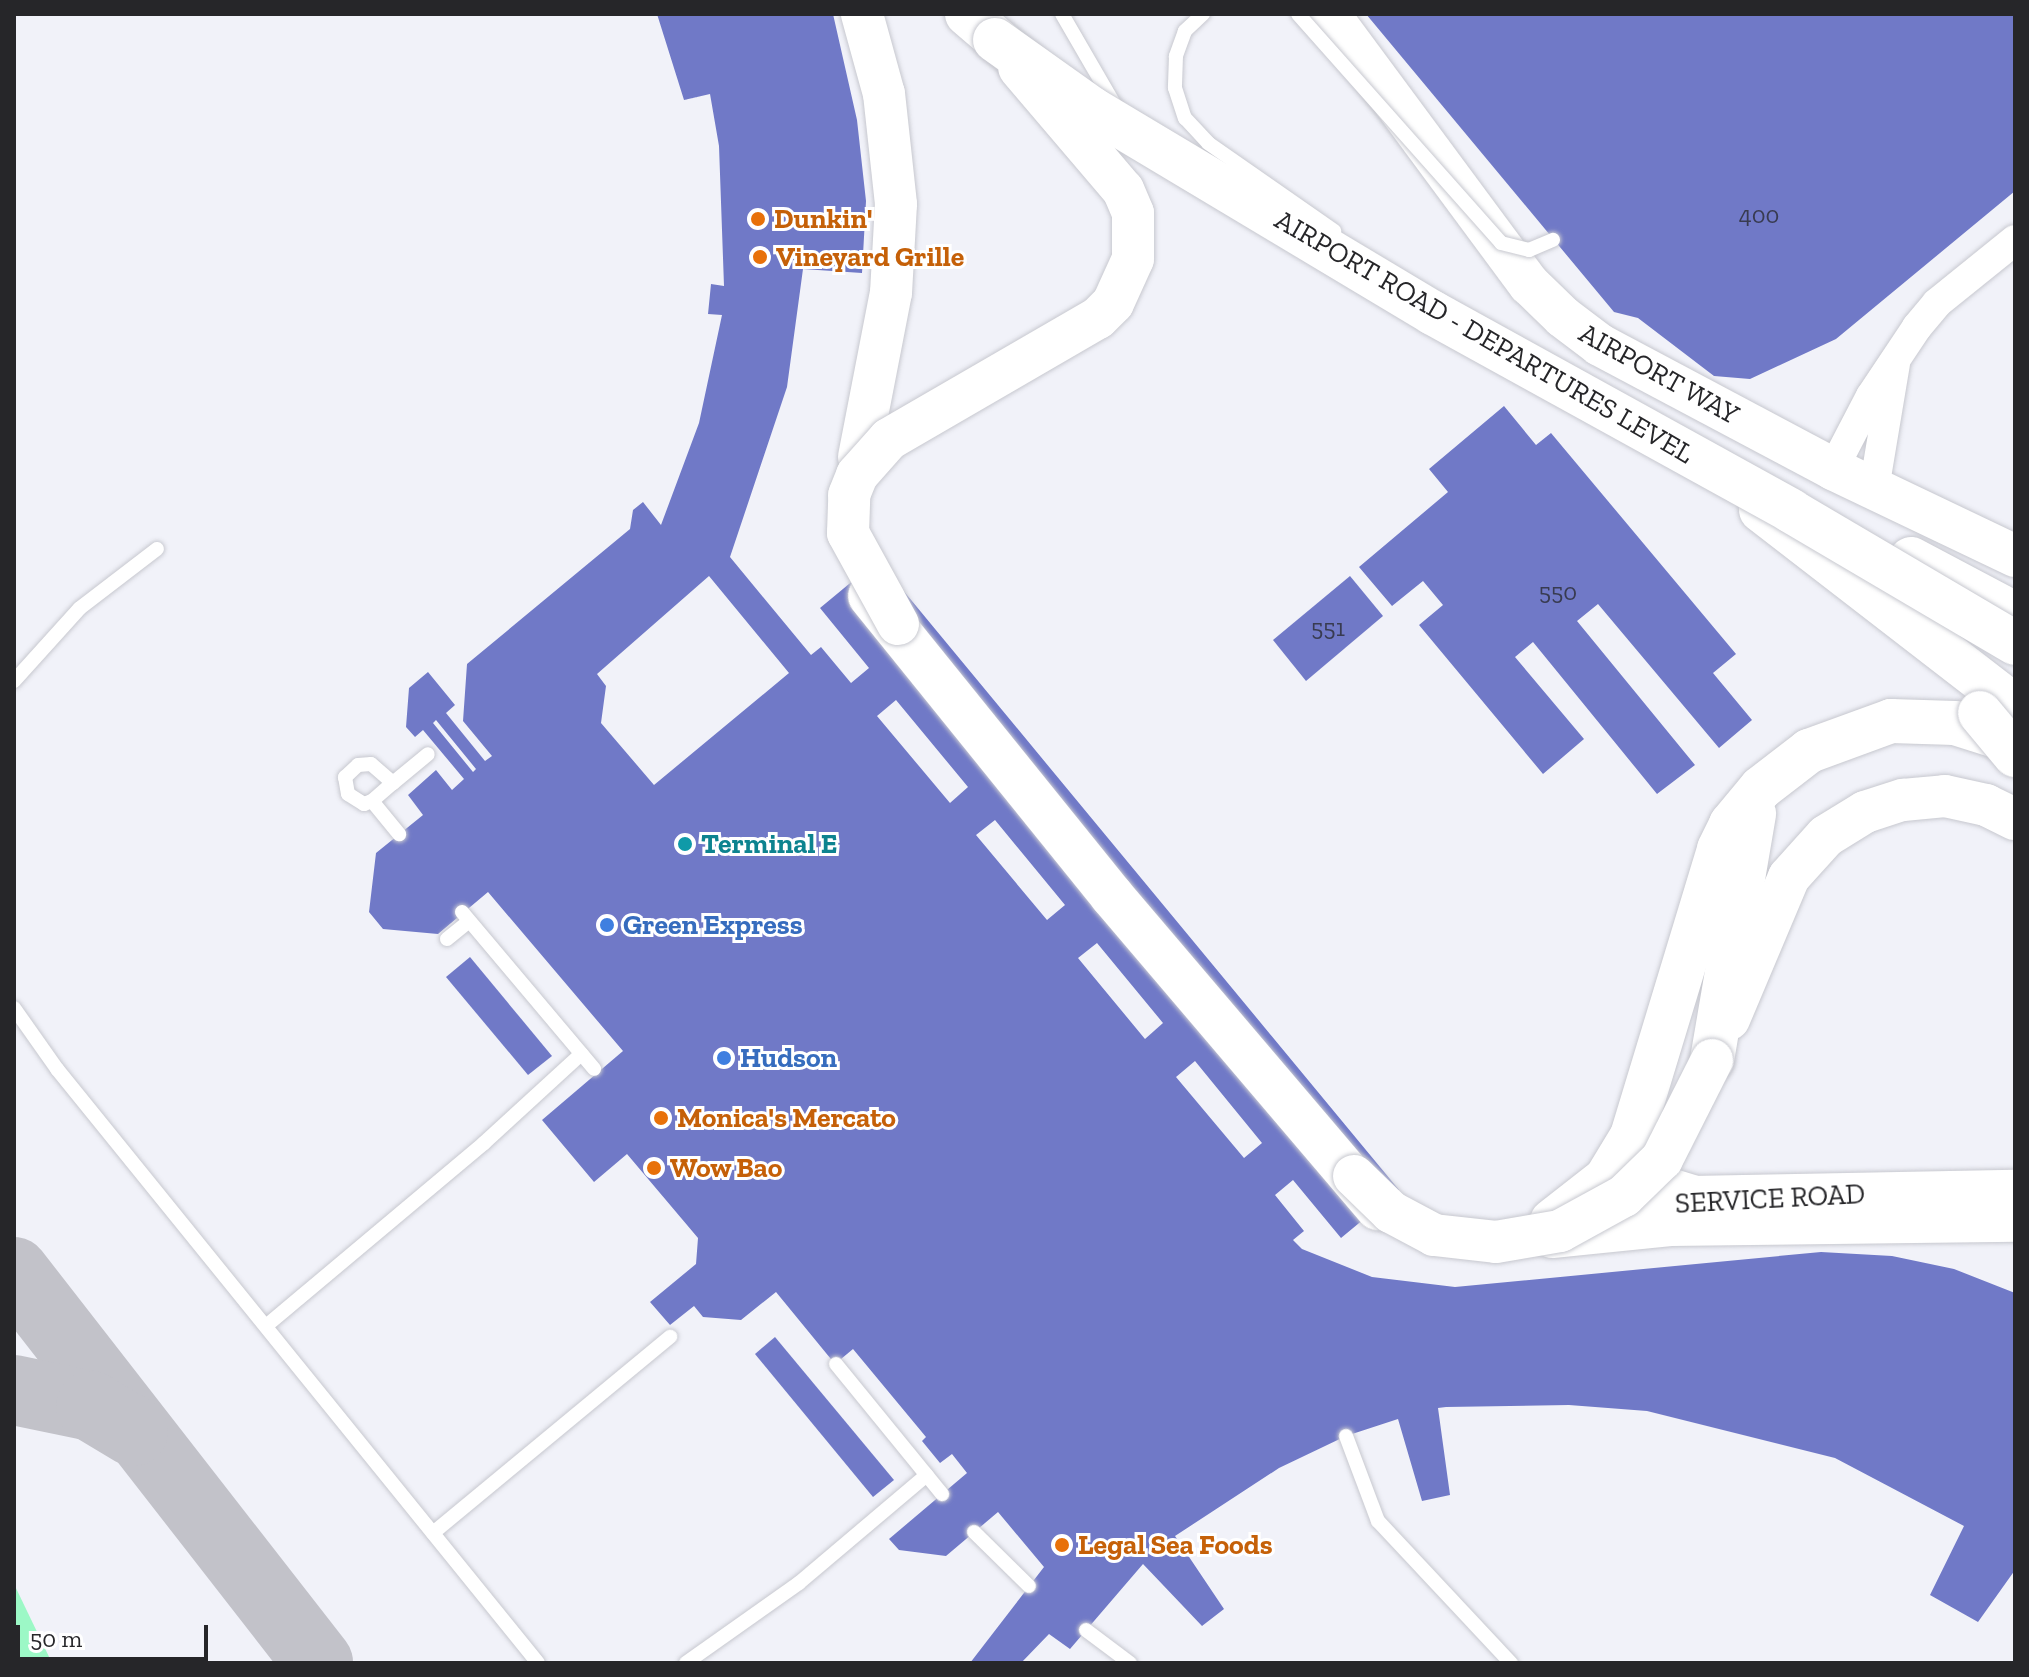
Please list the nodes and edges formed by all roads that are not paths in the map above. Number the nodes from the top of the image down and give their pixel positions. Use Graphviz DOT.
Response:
graph roads {
  1 [pos="862,14"];
  2 [pos="1062,14"];
  3 [pos="1206,14"];
  4 [pos="1298,14"];
  5 [pos="1329,14"];
  6 [pos="976,23"];
  7 [pos="1043,76"];
  8 [pos="1134,134"];
  9 [pos="1553,240"];
  10 [pos="2015,240"];
  11 [pos="1381,278"];
  12 [pos="1433,313"];
  13 [pos="1895,358"];
  14 [pos="1648,426"];
  15 [pos="859,457"];
  16 [pos="1833,469"];
  17 [pos="1874,489"];
  18 [pos="157,549"];
  19 [pos="2015,556"];
  20 [pos="2015,614"];
  21 [pos="2015,643"];
  22 [pos="14,681"];
  23 [pos="1998,710"];
  24 [pos="2015,740"];
  25 [pos="428,754"];
  26 [pos="2015,755"];
  27 [pos="393,783"];
  28 [pos="1761,788"];
  29 [pos="372,801"];
  30 [pos="2015,819"];
  31 [pos="399,834"];
  32 [pos="447,939"];
  33 [pos="14,1008"];
  34 [pos="581,1054"];
  35 [pos="1712,1060"];
  36 [pos="594,1069"];
  37 [pos="1632,1136"];
  38 [pos="2015,1191"];
  39 [pos="1692,1197"];
  40 [pos="2015,1220"];
  41 [pos="1529,1237"];
  42 [pos="266,1326"];
  43 [pos="670,1337"];
  44 [pos="836,1364"];
  45 [pos="1346,1436"];
  46 [pos="927,1475"];
  47 [pos="942,1494"];
  48 [pos="974,1532"];
  49 [pos="433,1533"];
  50 [pos="1029,1586"];
  51 [pos="1086,1630"];
  52 [pos="538,1663"];
  53 [pos="686,1663"];
  54 [pos="1130,1663"];
  55 [pos="1511,1663"];
  1 -- 15 [label="main road"];
  2 -- 8 [label="lane"];
  3 -- 11 [label="main road"];
  3 -- 12 [label="lane, bridge"];
  4 -- 9 [label="lane, bridge"];
  5 -- 16 [label="main road, AIRPORT WAY"];
  6 -- 7 [label="main road"];
  6 -- 12 [label="main road, AIRPORT ROAD - DEPARTURES LEVEL, bridge"];
  6 -- 41 [label="main road, bridge"];
  7 -- 8 [label="main road"];
  7 -- 15 [label="main road"];
  8 -- 11 [label="main road"];
  10 -- 13 [label="street"];
  11 -- 14 [label="main road"];
  12 -- 14 [label="main road, AIRPORT ROAD - DEPARTURES LEVEL, bridge"];
  13 -- 16 [label="street"];
  13 -- 17 [label="street"];
  14 -- 20 [label="main road"];
  14 -- 21 [label="main road, AIRPORT ROAD - DEPARTURES LEVEL, bridge"];
  14 -- 23 [label="main road, bridge"];
  15 -- 41 [label="main road"];
  16 -- 17 [label="main road, AIRPORT WAY"];
  17 -- 19 [label="main road, AIRPORT WAY"];
  18 -- 22 [label="lane"];
  23 -- 24 [label="main road, bridge"];
  23 -- 26 [label="main road, bridge"];
  24 -- 28 [label="main road"];
  25 -- 27 [label="lane"];
  27 -- 29 [label="lane"];
  27 -- 29 [label="lane"];
  28 -- 35 [label="main road"];
  28 -- 37 [label="main road"];
  29 -- 31 [label="lane"];
  30 -- 35 [label="main road"];
  32 -- 34 [label="lane"];
  33 -- 42 [label="lane"];
  34 -- 36 [label="lane"];
  34 -- 42 [label="lane"];
  35 -- 41 [label="main road, bridge"];
  37 -- 39 [label="main road"];
  37 -- 41 [label="main road"];
  38 -- 39 [label="main road, SERVICE ROAD"];
  39 -- 41 [label="main road, SERVICE ROAD"];
  40 -- 41 [label="main road, bridge"];
  42 -- 49 [label="lane"];
  43 -- 49 [label="lane"];
  44 -- 46 [label="lane"];
  45 -- 55 [label="lane"];
  46 -- 47 [label="lane"];
  46 -- 53 [label="lane"];
  48 -- 50 [label="lane"];
  49 -- 52 [label="lane"];
  51 -- 54 [label="lane"];
}
